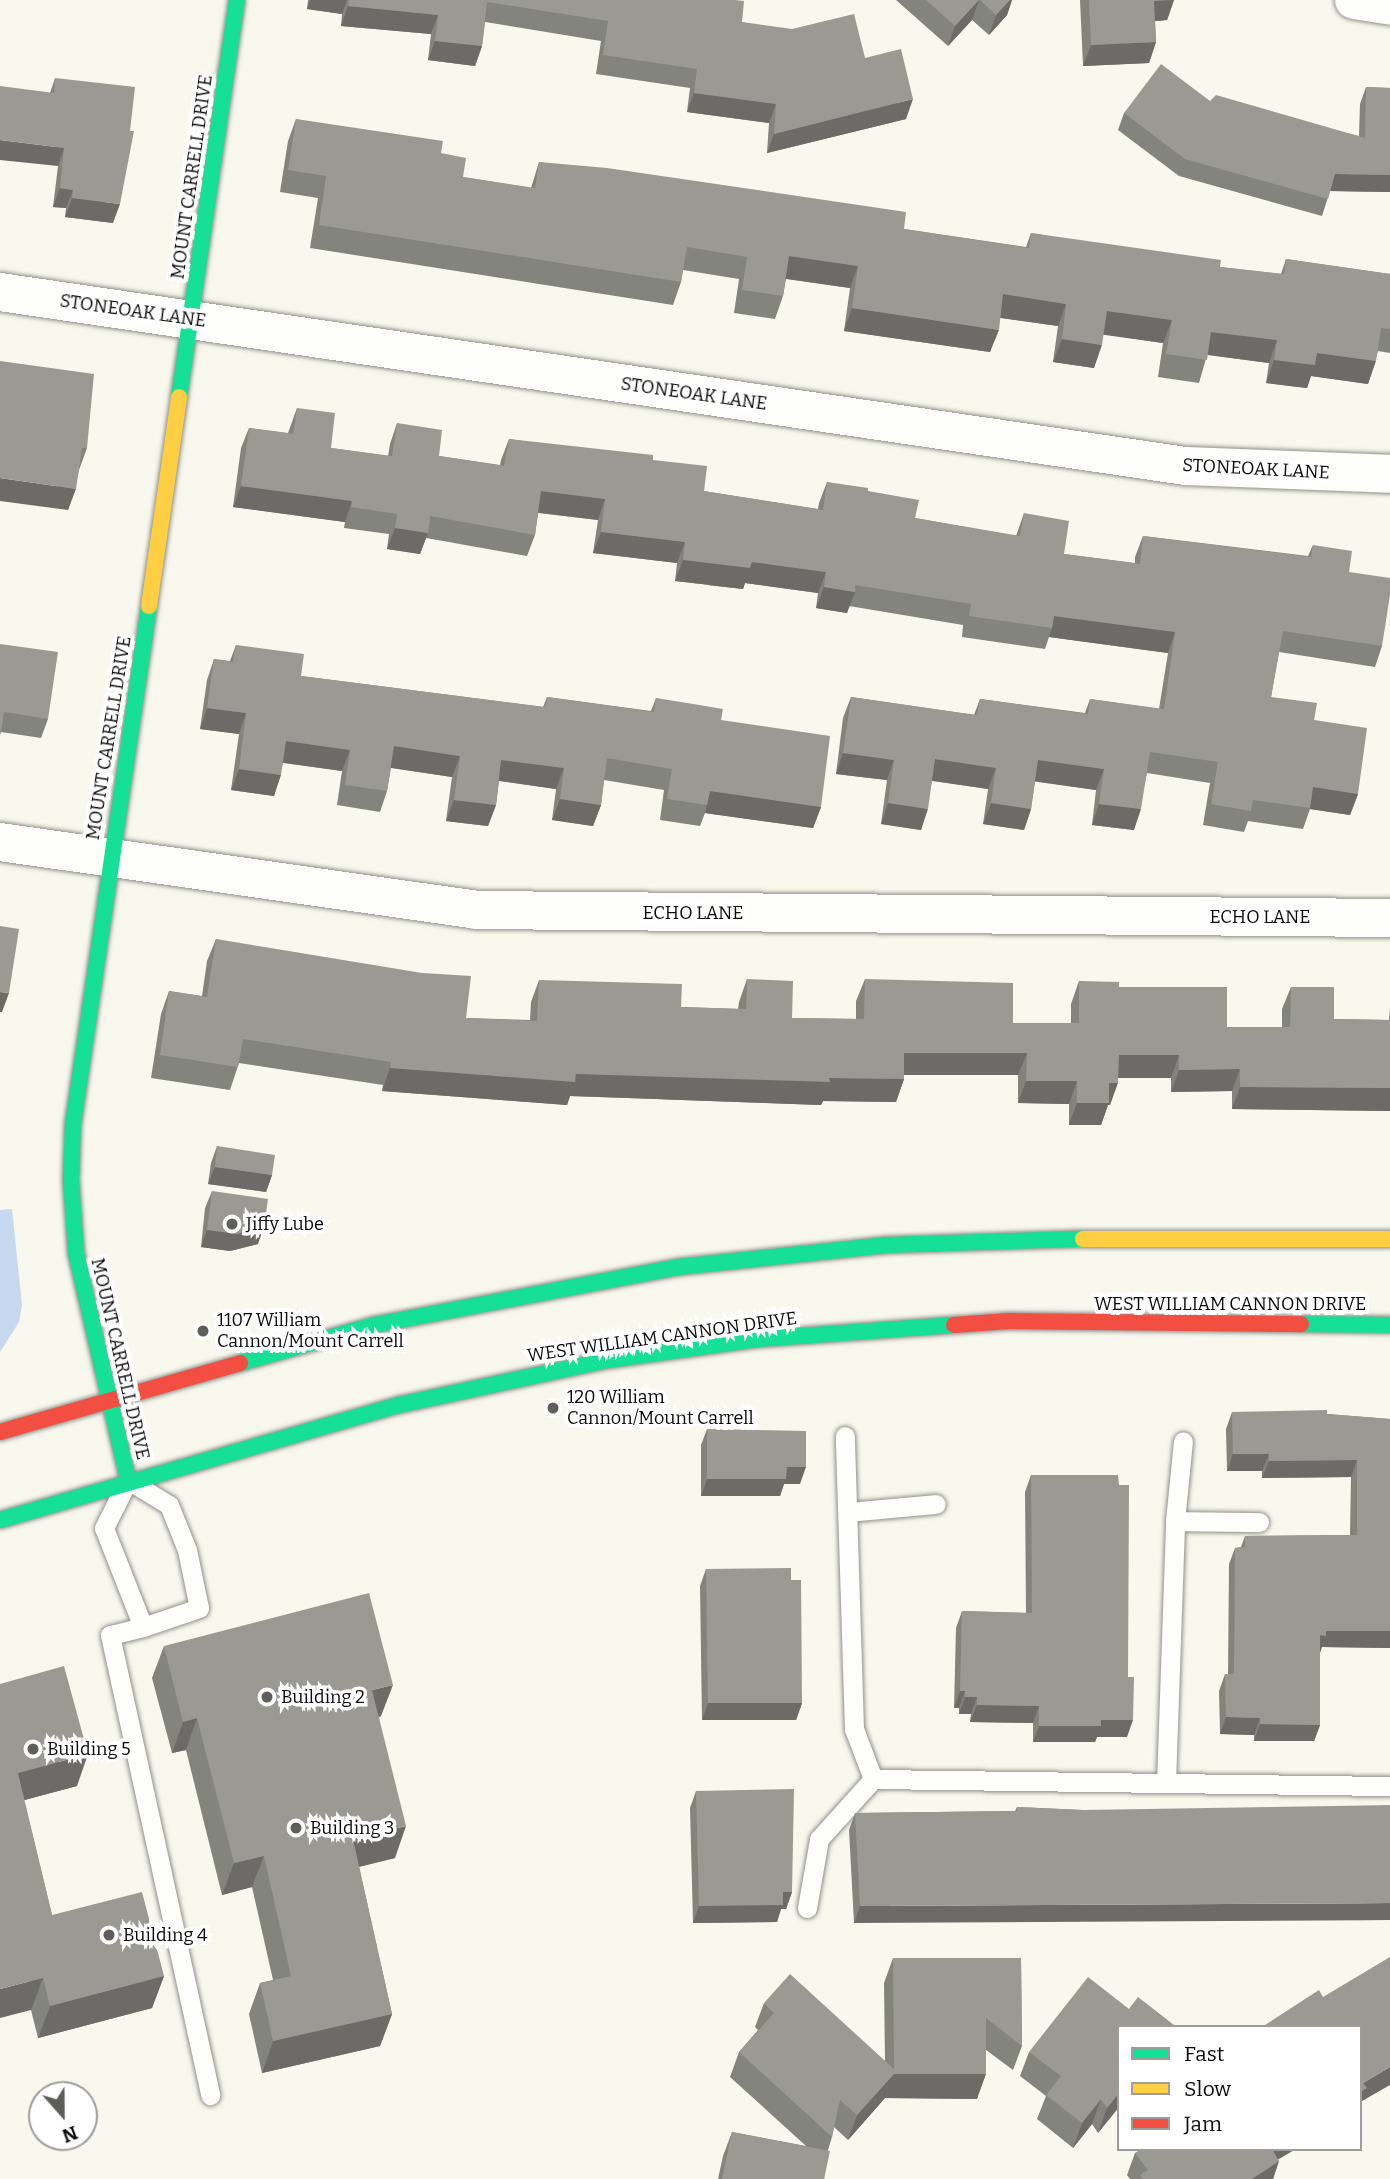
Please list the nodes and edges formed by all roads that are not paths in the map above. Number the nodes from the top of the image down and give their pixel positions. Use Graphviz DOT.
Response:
graph roads {
  1 [pos="237,0"];
  2 [pos="1354,0"];
  3 [pos="1390,6"];
  4 [pos="0,292"];
  5 [pos="191,320"];
  6 [pos="1390,474"];
  7 [pos="0,842"];
  8 [pos="110,859"];
  9 [pos="1390,918"];
  10 [pos="1390,1239"];
  11 [pos="1390,1325"];
  12 [pos="108,1401"];
  13 [pos="0,1432"];
  14 [pos="845,1436"];
  15 [pos="1183,1441"];
  16 [pos="128,1480"];
  17 [pos="936,1504"];
  18 [pos="848,1512"];
  19 [pos="0,1520"];
  20 [pos="1175,1521"];
  21 [pos="1259,1522"];
  22 [pos="143,1627"];
  23 [pos="873,1779"];
  24 [pos="1166,1783"];
  25 [pos="1390,1786"];
  26 [pos="807,1908"];
  27 [pos="210,2095"];
  1 -- 5 [label="main road, MOUNT CARRELL DRIVE"];
  2 -- 3 [label="street"];
  4 -- 5 [label="street, STONEOAK LANE"];
  5 -- 6 [label="street, STONEOAK LANE"];
  5 -- 8 [label="main road, MOUNT CARRELL DRIVE"];
  7 -- 8 [label="street, ECHO LANE"];
  8 -- 9 [label="street, ECHO LANE"];
  8 -- 12 [label="main road, MOUNT CARRELL DRIVE"];
  10 -- 12 [label="main road"];
  11 -- 16 [label="main road, WEST WILLIAM CANNON DRIVE"];
  12 -- 13 [label="main road"];
  12 -- 16 [label="main road, MOUNT CARRELL DRIVE"];
  14 -- 18 [label="lane"];
  15 -- 20 [label="lane"];
  16 -- 19 [label="main road, WEST WILLIAM CANNON DRIVE"];
  16 -- 22 [label="lane"];
  16 -- 22 [label="lane"];
  17 -- 18 [label="lane"];
  18 -- 23 [label="lane"];
  20 -- 21 [label="lane"];
  20 -- 24 [label="lane"];
  22 -- 27 [label="lane"];
  23 -- 24 [label="lane"];
  23 -- 26 [label="lane"];
  24 -- 25 [label="lane"];
}
